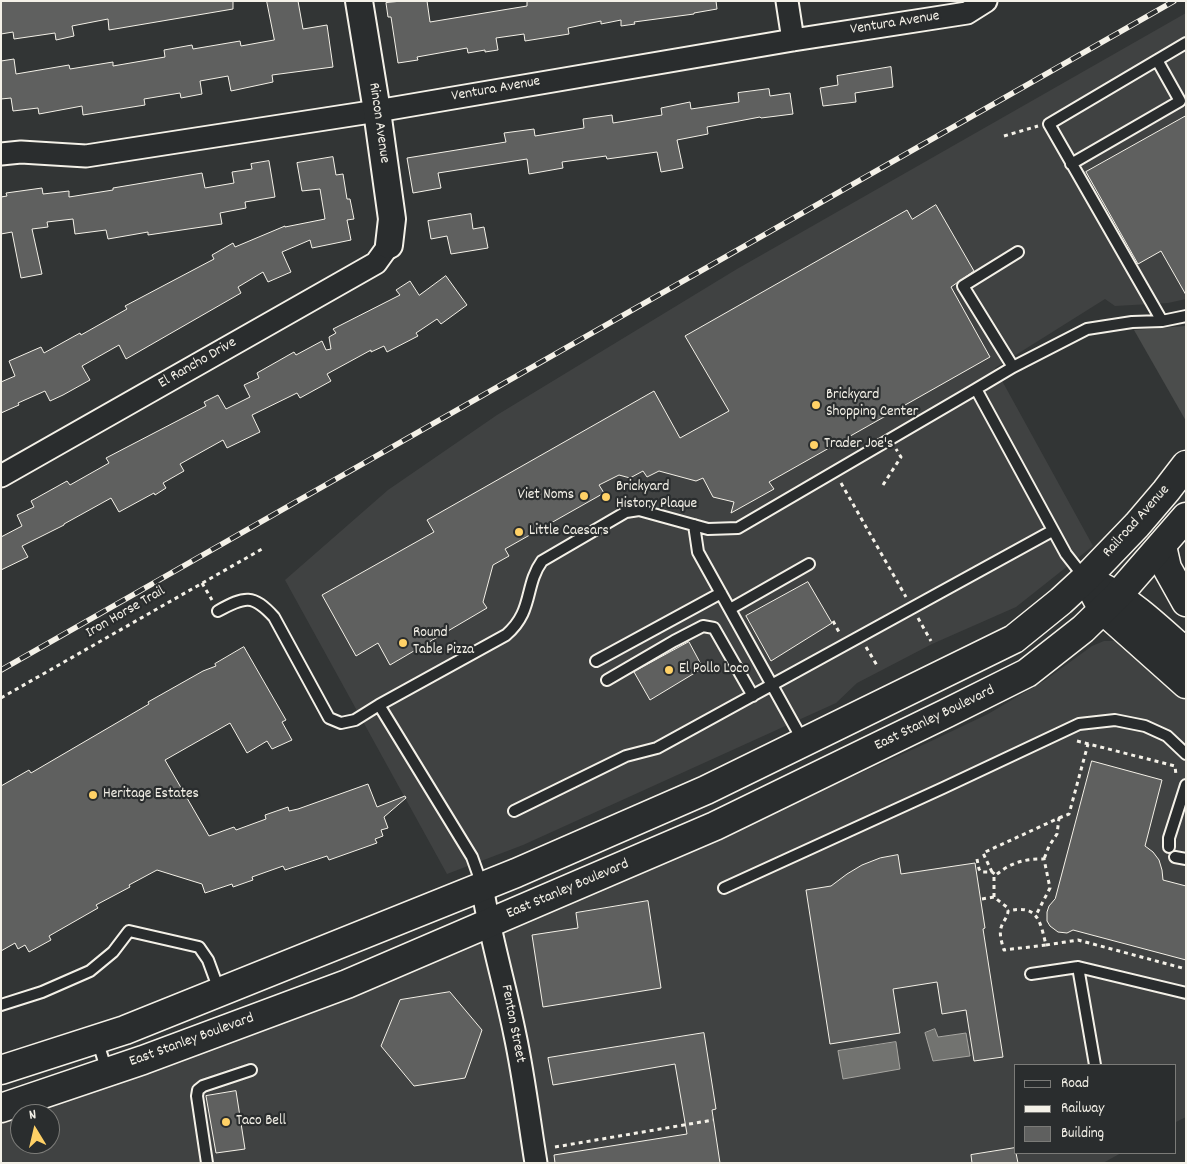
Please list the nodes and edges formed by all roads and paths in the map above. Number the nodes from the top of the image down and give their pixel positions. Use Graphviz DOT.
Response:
graph roads {
  1 [pos="359,1"];
  2 [pos="787,1"];
  3 [pos="986,1"];
  4 [pos="793,40"];
  5 [pos="1186,44"];
  6 [pos="1157,60"];
  7 [pos="377,110"];
  8 [pos="1048,124"];
  9 [pos="1004,136"];
  10 [pos="1,154"];
  11 [pos="1071,164"];
  12 [pos="389,245"];
  13 [pos="1018,252"];
  14 [pos="1186,316"];
  15 [pos="1162,321"];
  16 [pos="1013,367"];
  17 [pos="976,389"];
  18 [pos="1186,465"];
  19 [pos="1,476"];
  20 [pos="842,485"];
  21 [pos="1186,517"];
  22 [pos="694,525"];
  23 [pos="1052,531"];
  24 [pos="1162,546"];
  25 [pos="262,548"];
  26 [pos="809,564"];
  27 [pos="1086,578"];
  28 [pos="202,583"];
  29 [pos="721,593"];
  30 [pos="905,596"];
  31 [pos="1110,602"];
  32 [pos="1186,602"];
  33 [pos="730,609"];
  34 [pos="218,611"];
  35 [pos="928,636"];
  36 [pos="931,641"];
  37 [pos="1186,653"];
  38 [pos="596,661"];
  39 [pos="874,661"];
  40 [pos="878,667"];
  41 [pos="607,680"];
  42 [pos="1186,684"];
  43 [pos="773,686"];
  44 [pos="753,696"];
  45 [pos="1,698"];
  46 [pos="379,705"];
  47 [pos="1075,740"];
  48 [pos="803,741"];
  49 [pos="1088,744"];
  50 [pos="1186,754"];
  51 [pos="1174,781"];
  52 [pos="1186,785"];
  53 [pos="514,811"];
  54 [pos="1059,818"];
  55 [pos="1169,847"];
  56 [pos="977,859"];
  57 [pos="1044,859"];
  58 [pos="992,872"];
  59 [pos="996,875"];
  60 [pos="482,886"];
  61 [pos="724,888"];
  62 [pos="994,897"];
  63 [pos="982,899"];
  64 [pos="1008,910"];
  65 [pos="1036,915"];
  66 [pos="488,924"];
  67 [pos="1046,944"];
  68 [pos="1078,967"];
  69 [pos="1186,969"];
  70 [pos="1032,974"];
  71 [pos="220,992"];
  72 [pos="1186,994"];
  73 [pos="1,1004"];
  74 [pos="97,1039"];
  75 [pos="1095,1064"];
  76 [pos="1,1070"];
  77 [pos="251,1070"];
  78 [pos="107,1071"];
  79 [pos="1,1108"];
  80 [pos="713,1120"];
  81 [pos="555,1147"];
  82 [pos="207,1163"];
  83 [pos="536,1163"];
  1 -- 7 [label="street, Rincon Avenue"];
  2 -- 4 [label="street"];
  3 -- 4 [label="street, Ventura Avenue"];
  4 -- 7 [label="street, Ventura Avenue"];
  5 -- 6 [label="lane"];
  6 -- 8 [label="lane"];
  6 -- 11 [label="lane"];
  7 -- 10 [label="street, Ventura Avenue"];
  7 -- 12 [label="street, Rincon Avenue"];
  8 -- 9 [label="path"];
  8 -- 11 [label="lane"];
  11 -- 15 [label="lane"];
  12 -- 19 [label="street, El Rancho Drive"];
  13 -- 16 [label="lane"];
  14 -- 15 [label="lane"];
  15 -- 16 [label="lane"];
  16 -- 17 [label="lane"];
  17 -- 22 [label="lane"];
  17 -- 23 [label="lane"];
  18 -- 27 [label="main road, Railroad Avenue"];
  20 -- 30 [label="path"];
  21 -- 24 [label="main road"];
  22 -- 29 [label="lane"];
  22 -- 46 [label="lane"];
  23 -- 27 [label="lane"];
  23 -- 43 [label="lane"];
  24 -- 31 [label="main road"];
  24 -- 32 [label="main road"];
  25 -- 28 [label="path, Iron Horse Trail"];
  26 -- 33 [label="lane"];
  27 -- 31 [label="main road"];
  27 -- 48 [label="main road"];
  28 -- 34 [label="path"];
  28 -- 45 [label="path, Iron Horse Trail"];
  29 -- 33 [label="lane"];
  29 -- 38 [label="lane"];
  31 -- 37 [label="main road"];
  31 -- 42 [label="main road"];
  31 -- 66 [label="main road, East Stanley Boulevard"];
  33 -- 43 [label="lane"];
  34 -- 46 [label="lane"];
  35 -- 36 [label="path"];
  39 -- 40 [label="path"];
  41 -- 44 [label="lane"];
  43 -- 44 [label="lane"];
  43 -- 48 [label="lane"];
  44 -- 53 [label="lane"];
  46 -- 60 [label="lane"];
  47 -- 49 [label="path"];
  48 -- 60 [label="main road"];
  49 -- 51 [label="path"];
  49 -- 54 [label="path"];
  50 -- 61 [label="lane"];
  52 -- 55 [label="lane"];
  54 -- 57 [label="path"];
  54 -- 58 [label="path"];
  56 -- 58 [label="path"];
  57 -- 59 [label="path"];
  57 -- 65 [label="path"];
  58 -- 59 [label="path"];
  59 -- 62 [label="path"];
  60 -- 66 [label="street, Fenton Street"];
  60 -- 71 [label="main road"];
  62 -- 63 [label="path"];
  62 -- 64 [label="path"];
  64 -- 65 [label="path"];
  64 -- 67 [label="path"];
  65 -- 67 [label="path"];
  66 -- 78 [label="main road, East Stanley Boulevard"];
  66 -- 83 [label="street, Fenton Street"];
  67 -- 69 [label="path"];
  68 -- 70 [label="lane"];
  68 -- 72 [label="lane"];
  68 -- 75 [label="lane"];
  71 -- 73 [label="lane"];
  71 -- 74 [label="main road"];
  74 -- 76 [label="main road"];
  74 -- 78 [label="lane"];
  77 -- 82 [label="lane"];
  78 -- 79 [label="main road, East Stanley Boulevard"];
  80 -- 81 [label="path"];
}
